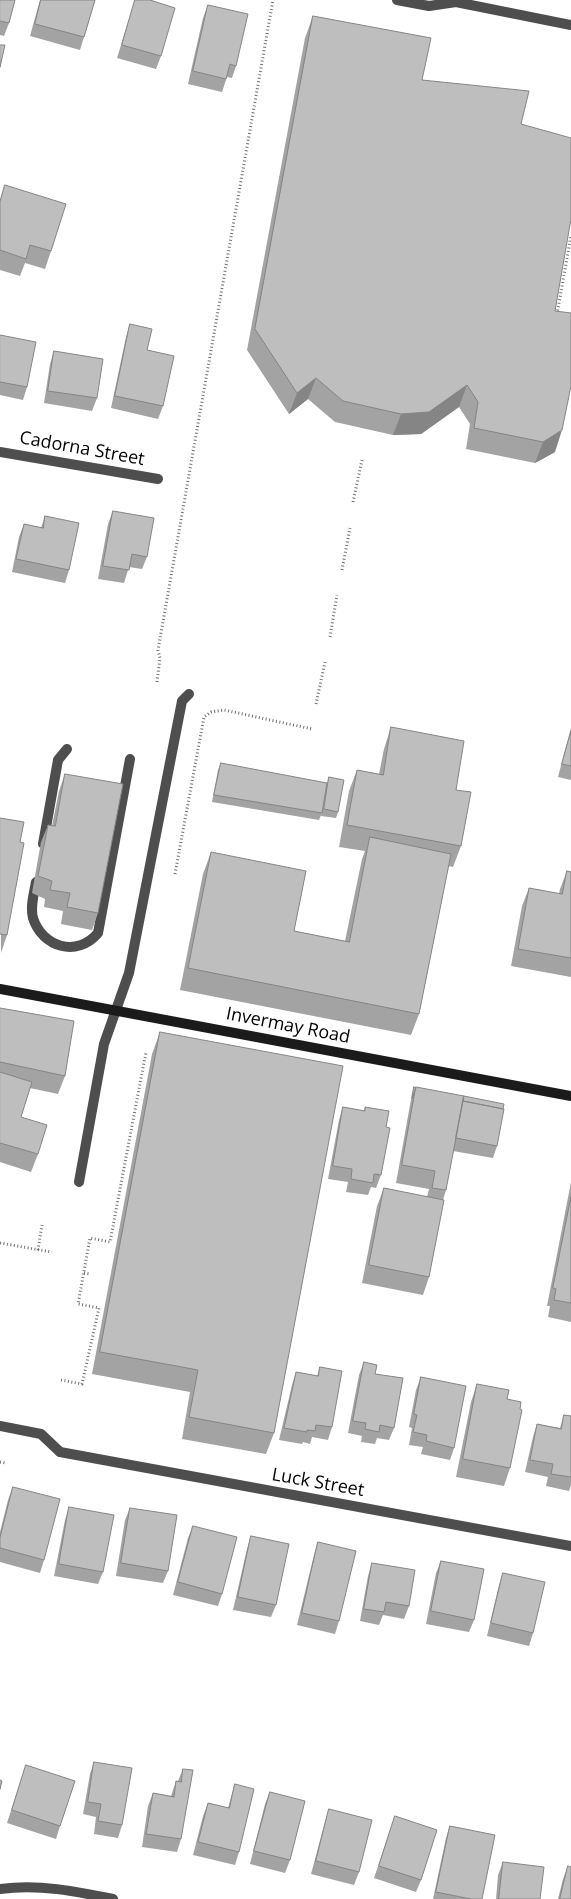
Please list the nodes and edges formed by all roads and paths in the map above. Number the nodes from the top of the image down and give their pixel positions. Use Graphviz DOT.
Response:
graph roads {
  1 [pos="273,0"];
  2 [pos="397,0"];
  3 [pos="571,25"];
  4 [pos="571,236"];
  5 [pos="556,322"];
  6 [pos="0,452"];
  7 [pos="362,460"];
  8 [pos="158,479"];
  9 [pos="354,502"];
  10 [pos="350,528"];
  11 [pos="342,570"];
  12 [pos="337,595"];
  13 [pos="330,637"];
  14 [pos="325,662"];
  15 [pos="157,682"];
  16 [pos="189,694"];
  17 [pos="316,704"];
  18 [pos="312,729"];
  19 [pos="67,749"];
  20 [pos="130,759"];
  21 [pos="175,874"];
  22 [pos="0,988"];
  23 [pos="115,1010"];
  24 [pos="146,1052"];
  25 [pos="571,1096"];
  26 [pos="79,1182"];
  27 [pos="42,1225"];
  28 [pos="0,1243"];
  29 [pos="38,1250"];
  30 [pos="52,1252"];
  31 [pos="79,1258"];
  32 [pos="86,1259"];
  33 [pos="84,1272"];
  34 [pos="90,1274"];
  35 [pos="61,1380"];
  36 [pos="0,1426"];
  37 [pos="0,1462"];
  38 [pos="6,1463"];
  39 [pos="571,1546"];
  40 [pos="0,1889"];
  41 [pos="113,1899"];
  1 -- 15 [label="path"];
  2 -- 3 [label="street"];
  4 -- 5 [label="path"];
  6 -- 8 [label="street, Cadorna Street"];
  7 -- 9 [label="path"];
  10 -- 11 [label="path"];
  12 -- 13 [label="path"];
  14 -- 17 [label="path"];
  16 -- 23 [label="street"];
  18 -- 21 [label="path"];
  19 -- 20 [label="street"];
  22 -- 23 [label="main road, Invermay Road"];
  23 -- 25 [label="main road, Invermay Road"];
  23 -- 26 [label="street"];
  24 -- 32 [label="path"];
  27 -- 29 [label="path"];
  28 -- 29 [label="path"];
  29 -- 30 [label="path"];
  31 -- 32 [label="path"];
  32 -- 33 [label="path"];
  33 -- 34 [label="path"];
  33 -- 35 [label="path"];
  36 -- 39 [label="street, Luck Street"];
  37 -- 38 [label="path"];
  40 -- 41 [label="street"];
}
